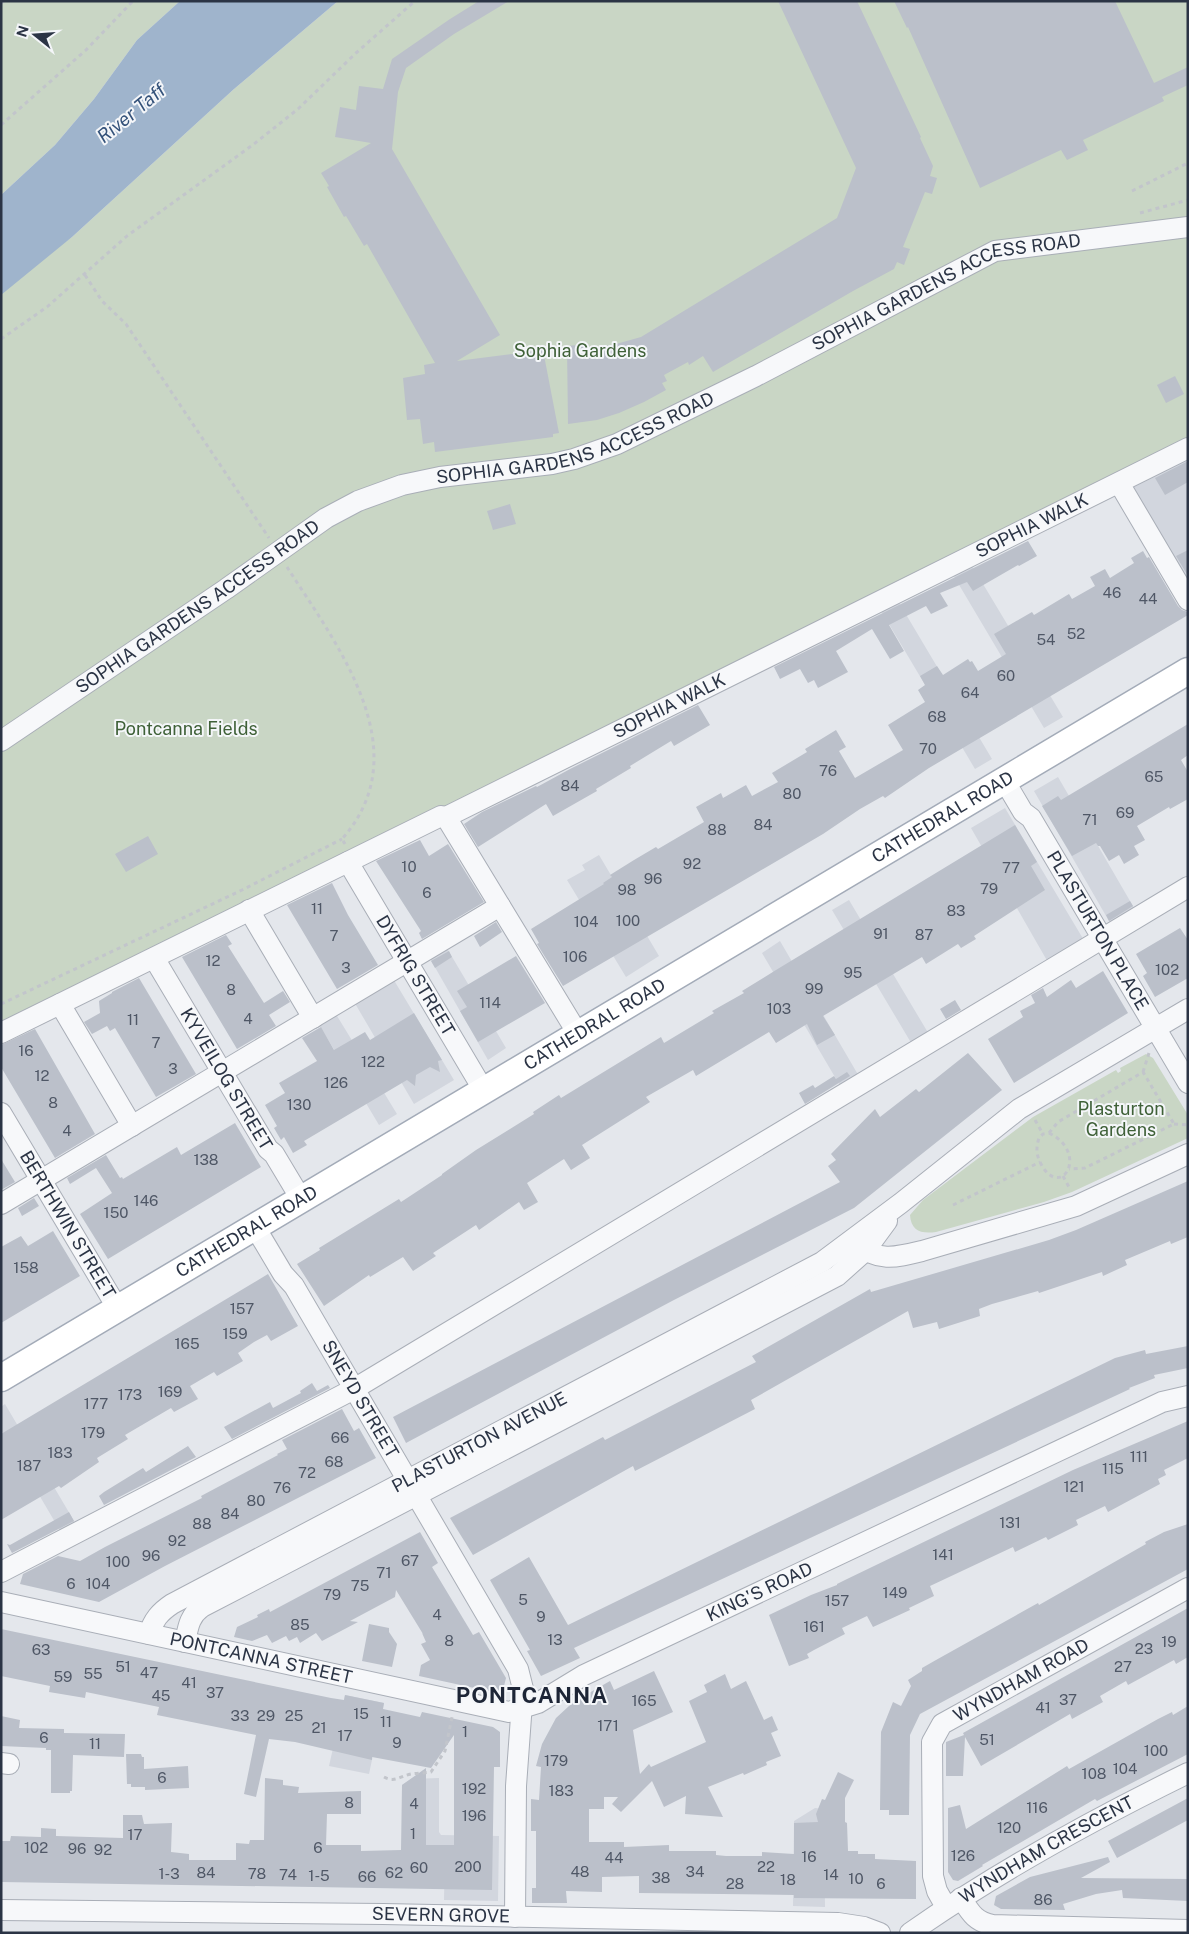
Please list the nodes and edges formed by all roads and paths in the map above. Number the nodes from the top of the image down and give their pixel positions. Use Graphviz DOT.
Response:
graph roads {
  1 [pos="133,1"];
  2 [pos="415,1"];
  3 [pos="1,125"];
  4 [pos="1188,167"];
  5 [pos="1132,191"];
  6 [pos="1188,200"];
  7 [pos="1132,214"];
  8 [pos="1188,227"];
  9 [pos="1,339"];
  10 [pos="1188,448"];
  11 [pos="1119,483"];
  12 [pos="1188,600"];
  13 [pos="1188,671"];
  14 [pos="1,742"];
  15 [pos="1004,780"];
  16 [pos="446,817"];
  17 [pos="342,839"];
  18 [pos="348,862"];
  19 [pos="1188,887"];
  20 [pos="500,906"];
  21 [pos="249,910"];
  22 [pos="1102,938"];
  23 [pos="154,958"];
  24 [pos="408,962"];
  25 [pos="1,1004"];
  26 [pos="60,1004"];
  27 [pos="1188,1009"];
  28 [pos="314,1018"];
  29 [pos="1156,1028"];
  30 [pos="1,1034"];
  31 [pos="578,1034"];
  32 [pos="1150,1050"];
  33 [pos="222,1072"];
  34 [pos="1143,1072"];
  35 [pos="1188,1082"];
  36 [pos="484,1091"];
  37 [pos="1,1113"];
  38 [pos="1033,1117"];
  39 [pos="1174,1124"];
  40 [pos="1188,1125"];
  41 [pos="132,1126"];
  42 [pos="1049,1133"];
  43 [pos="1043,1134"];
  44 [pos="1188,1154"];
  45 [pos="1040,1162"];
  46 [pos="1070,1169"];
  47 [pos="1063,1176"];
  48 [pos="41,1180"];
  49 [pos="1073,1195"];
  50 [pos="301,1199"];
  51 [pos="1,1204"];
  52 [pos="954,1205"];
  53 [pos="255,1226"];
  54 [pos="858,1246"];
  55 [pos="118,1309"];
  56 [pos="1,1378"];
  57 [pos="354,1389"];
  58 [pos="1188,1396"];
  59 [pos="412,1488"];
  60 [pos="1,1572"];
  61 [pos="1188,1588"];
  62 [pos="1,1602"];
  63 [pos="149,1634"];
  64 [pos="184,1642"];
  65 [pos="522,1708"];
  66 [pos="452,1714"];
  67 [pos="1188,1773"];
  68 [pos="384,1777"];
  69 [pos="954,1903"];
  70 [pos="1,1910"];
  71 [pos="515,1917"];
  72 [pos="1110,1930"];
  73 [pos="1188,1930"];
  74 [pos="880,1933"];
  75 [pos="910,1933"];
  1 -- 3 [label="path"];
  2 -- 9 [label="path"];
  4 -- 5 [label="path"];
  6 -- 7 [label="path"];
  8 -- 14 [label="street, SOPHIA GARDENS ACCESS ROAD"];
  10 -- 11 [label="street, SOPHIA WALK"];
  11 -- 12 [label="street"];
  11 -- 16 [label="street, SOPHIA WALK"];
  13 -- 15 [label="main road, CATHEDRAL ROAD"];
  15 -- 22 [label="street, PLASTURTON PLACE"];
  15 -- 31 [label="main road, CATHEDRAL ROAD"];
  16 -- 18 [label="street, SOPHIA WALK"];
  16 -- 20 [label="street"];
  17 -- 25 [label="path"];
  18 -- 21 [label="street, SOPHIA WALK"];
  18 -- 24 [label="street, DYFRIG STREET"];
  19 -- 22 [label="street"];
  20 -- 24 [label="street"];
  20 -- 31 [label="street"];
  21 -- 23 [label="street, SOPHIA WALK"];
  21 -- 28 [label="street"];
  22 -- 29 [label="street, PLASTURTON PLACE"];
  22 -- 57 [label="street"];
  23 -- 26 [label="street, SOPHIA WALK"];
  23 -- 33 [label="street, KYVEILOG STREET"];
  24 -- 28 [label="street"];
  24 -- 36 [label="street, DYFRIG STREET"];
  26 -- 30 [label="street, SOPHIA WALK"];
  26 -- 41 [label="street"];
  27 -- 29 [label="street"];
  28 -- 33 [label="street"];
  29 -- 35 [label="street, PLASTURTON PLACE"];
  29 -- 54 [label="street"];
  31 -- 36 [label="main road, CATHEDRAL ROAD"];
  32 -- 34 [label="path"];
  33 -- 41 [label="street"];
  33 -- 50 [label="street, KYVEILOG STREET"];
  34 -- 39 [label="path"];
  34 -- 42 [label="path"];
  36 -- 50 [label="main road, CATHEDRAL ROAD"];
  37 -- 48 [label="street, BERTHWIN STREET"];
  38 -- 43 [label="path"];
  39 -- 40 [label="path"];
  39 -- 46 [label="path"];
  41 -- 48 [label="street"];
  42 -- 43 [label="path"];
  42 -- 46 [label="path"];
  43 -- 45 [label="path"];
  44 -- 54 [label="street"];
  45 -- 47 [label="path"];
  45 -- 52 [label="path"];
  46 -- 47 [label="path"];
  47 -- 49 [label="path"];
  48 -- 51 [label="street"];
  48 -- 55 [label="street, BERTHWIN STREET"];
  50 -- 53 [label="main road, CATHEDRAL ROAD"];
  53 -- 55 [label="main road, CATHEDRAL ROAD"];
  53 -- 57 [label="street, SNEYD STREET"];
  54 -- 59 [label="street, PLASTURTON AVENUE"];
  55 -- 56 [label="main road, CATHEDRAL ROAD"];
  57 -- 59 [label="street, SNEYD STREET"];
  57 -- 60 [label="street"];
  58 -- 65 [label="street, KING'S ROAD"];
  59 -- 63 [label="street, PLASTURTON AVENUE"];
  59 -- 64 [label="street, PLASTURTON AVENUE"];
  59 -- 65 [label="street, SNEYD STREET"];
  61 -- 69 [label="street, WYNDHAM ROAD"];
  62 -- 63 [label="street, PONTCANNA STREET"];
  63 -- 64 [label="street, PONTCANNA STREET"];
  64 -- 65 [label="street, PONTCANNA STREET"];
  65 -- 71 [label="street"];
  66 -- 68 [label="path"];
  67 -- 69 [label="street, WYNDHAM CRESCENT"];
  69 -- 72 [label="street, WYNDHAM ROAD"];
  69 -- 75 [label="street, WYNDHAM CRESCENT"];
  70 -- 71 [label="street, SEVERN GROVE"];
  71 -- 74 [label="street, SEVERN GROVE"];
  72 -- 73 [label="street, WYNDHAM ROAD"];
}
